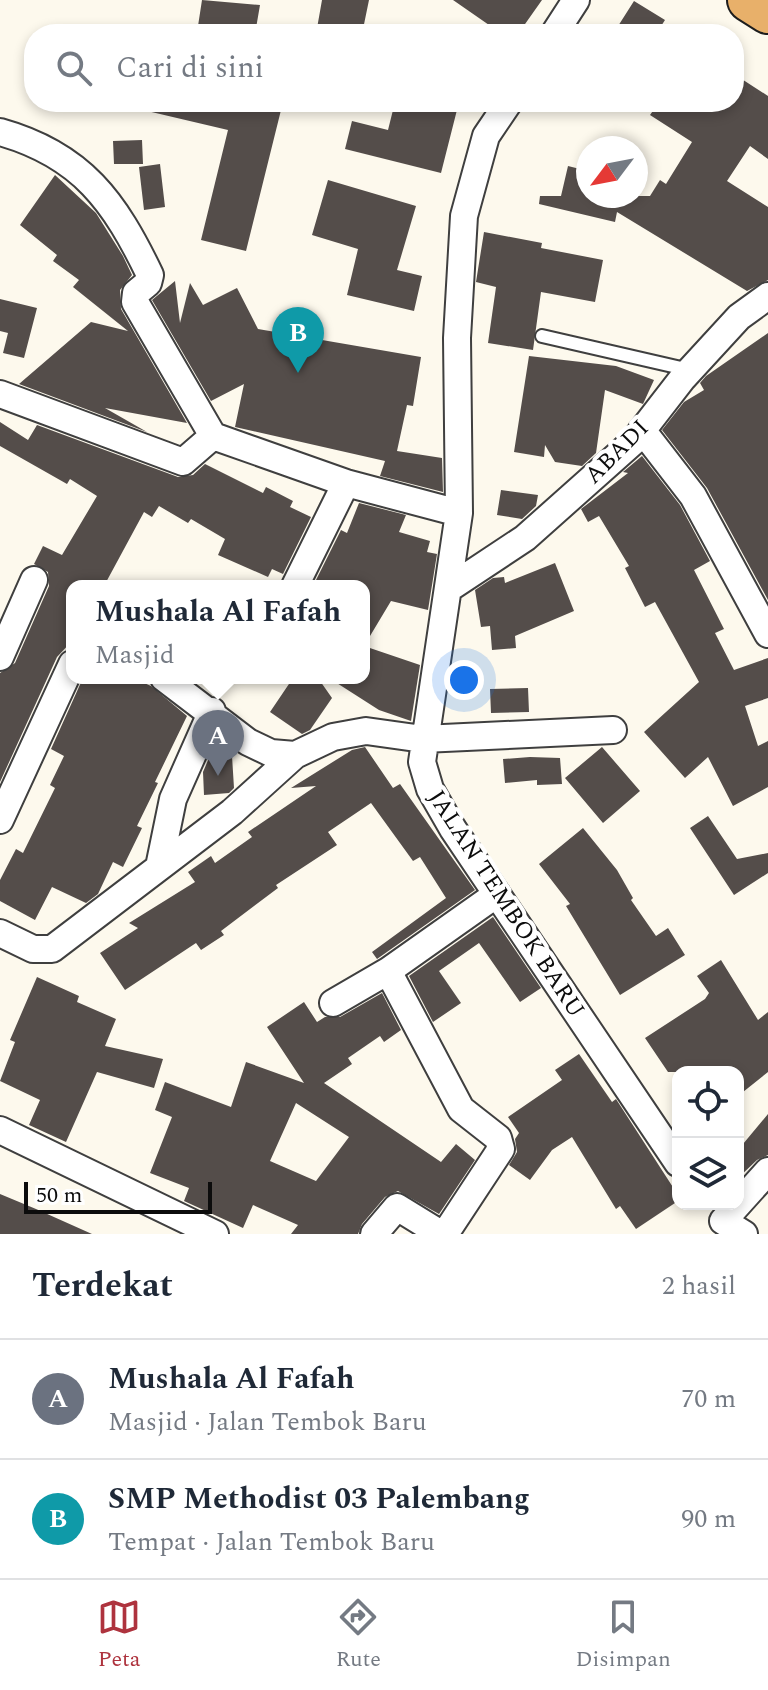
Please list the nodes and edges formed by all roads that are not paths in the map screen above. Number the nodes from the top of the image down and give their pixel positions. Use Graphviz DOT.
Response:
graph roads {
  1 [pos="576,0"];
  2 [pos="749,0"];
  3 [pos="768,12"];
  4 [pos="560,24"];
  5 [pos="502,112"];
  6 [pos="0,132"];
  7 [pos="768,296"];
  8 [pos="542,336"];
  9 [pos="690,370"];
  10 [pos="0,394"];
  11 [pos="642,430"];
  12 [pos="213,436"];
  13 [pos="346,483"];
  14 [pos="459,513"];
  15 [pos="34,580"];
  16 [pos="298,580"];
  17 [pos="448,589"];
  18 [pos="768,634"];
  19 [pos="0,657"];
  20 [pos="66,677"];
  21 [pos="173,684"];
  22 [pos="212,711"];
  23 [pos="613,730"];
  24 [pos="423,739"];
  25 [pos="295,755"];
  26 [pos="0,820"];
  27 [pos="159,867"];
  28 [pos="497,894"];
  29 [pos="0,933"];
  30 [pos="388,971"];
  31 [pos="333,1003"];
  32 [pos="0,1130"];
  33 [pos="672,1154"];
  34 [pos="768,1171"];
  35 [pos="722,1223"];
  36 [pos="207,1232"];
  37 [pos="374,1234"];
  38 [pos="443,1234"];
  1 -- 4 [label="street"];
  2 -- 3 [label="highway"];
  5 -- 14 [label="street, JALAN TEMBOK BARU"];
  6 -- 12 [label="street"];
  7 -- 9 [label="street, ABADI"];
  8 -- 9 [label="lane"];
  9 -- 11 [label="street, ABADI"];
  10 -- 12 [label="street"];
  11 -- 17 [label="street, ABADI"];
  11 -- 18 [label="street"];
  12 -- 13 [label="street"];
  13 -- 14 [label="street"];
  13 -- 16 [label="street"];
  14 -- 17 [label="street, JALAN TEMBOK BARU"];
  15 -- 19 [label="street"];
  17 -- 24 [label="street, JALAN TEMBOK BARU"];
  20 -- 26 [label="street"];
  21 -- 22 [label="street"];
  22 -- 25 [label="street"];
  22 -- 27 [label="street"];
  23 -- 24 [label="street"];
  24 -- 25 [label="street"];
  24 -- 28 [label="street, JALAN TEMBOK BARU"];
  25 -- 27 [label="street"];
  27 -- 29 [label="street"];
  28 -- 30 [label="street"];
  28 -- 33 [label="street, JALAN TEMBOK BARU"];
  30 -- 31 [label="street"];
  30 -- 38 [label="street"];
  32 -- 36 [label="street"];
  34 -- 35 [label="street"];
  37 -- 38 [label="street"];
}
